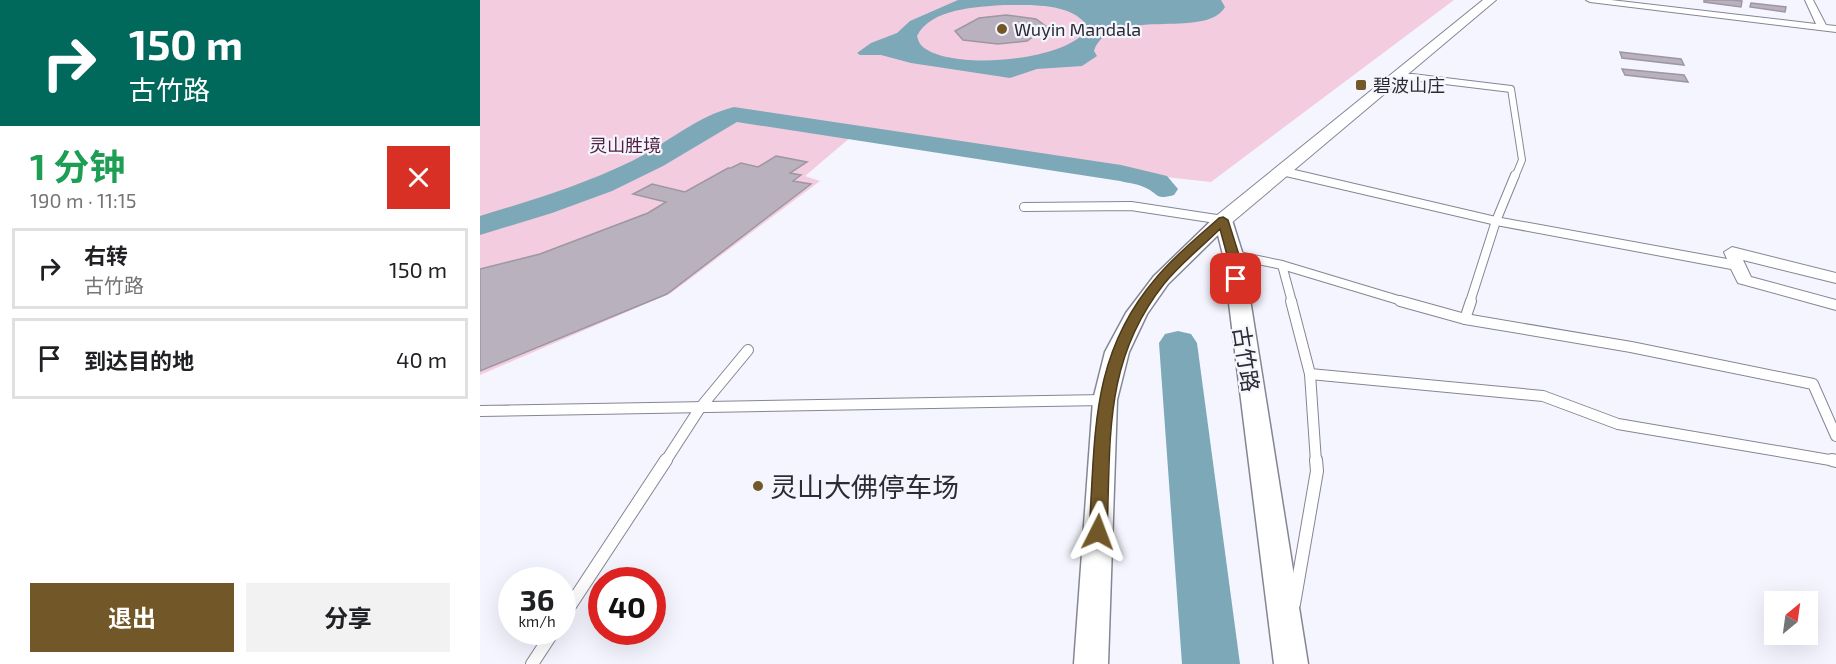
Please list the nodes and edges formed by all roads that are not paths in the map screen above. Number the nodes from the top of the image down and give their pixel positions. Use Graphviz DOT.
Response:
graph roads {
  1 [pos="1490,0"];
  2 [pos="1590,0"];
  3 [pos="1809,0"];
  4 [pos="1823,28"];
  5 [pos="1836,30"];
  6 [pos="1397,75"];
  7 [pos="1282,171"];
  8 [pos="1024,207"];
  9 [pos="1223,220"];
  10 [pos="1496,221"];
  11 [pos="1233,255"];
  12 [pos="1282,265"];
  13 [pos="1737,265"];
  14 [pos="1836,278"];
  15 [pos="1836,305"];
  16 [pos="1465,319"];
  17 [pos="748,350"];
  18 [pos="1310,374"];
  19 [pos="1106,400"];
  20 [pos="700,408"];
  21 [pos="480,411"];
  22 [pos="1836,436"];
  23 [pos="1836,461"];
  24 [pos="576,597"];
  25 [pos="544,645"];
  26 [pos="1290,653"];
  27 [pos="532,664"];
  28 [pos="1091,664"];
  1 -- 6 [label="main road"];
  2 -- 4 [label="street"];
  3 -- 4 [label="street"];
  4 -- 5 [label="street"];
  6 -- 7 [label="main road"];
  6 -- 10 [label="lane"];
  7 -- 9 [label="main road"];
  7 -- 10 [label="street"];
  8 -- 9 [label="lane"];
  9 -- 11 [label="street, 古竹路"];
  9 -- 19 [label="street"];
  10 -- 13 [label="street"];
  10 -- 16 [label="lane"];
  11 -- 12 [label="lane"];
  11 -- 26 [label="street, 古竹路"];
  12 -- 16 [label="lane"];
  12 -- 18 [label="lane"];
  13 -- 14 [label="street"];
  13 -- 15 [label="street"];
  16 -- 22 [label="lane"];
  17 -- 20 [label="lane"];
  18 -- 23 [label="lane"];
  18 -- 26 [label="lane"];
  19 -- 20 [label="lane"];
  19 -- 28 [label="street"];
  20 -- 21 [label="lane"];
  20 -- 24 [label="lane"];
  25 -- 27 [label="lane"];
}
